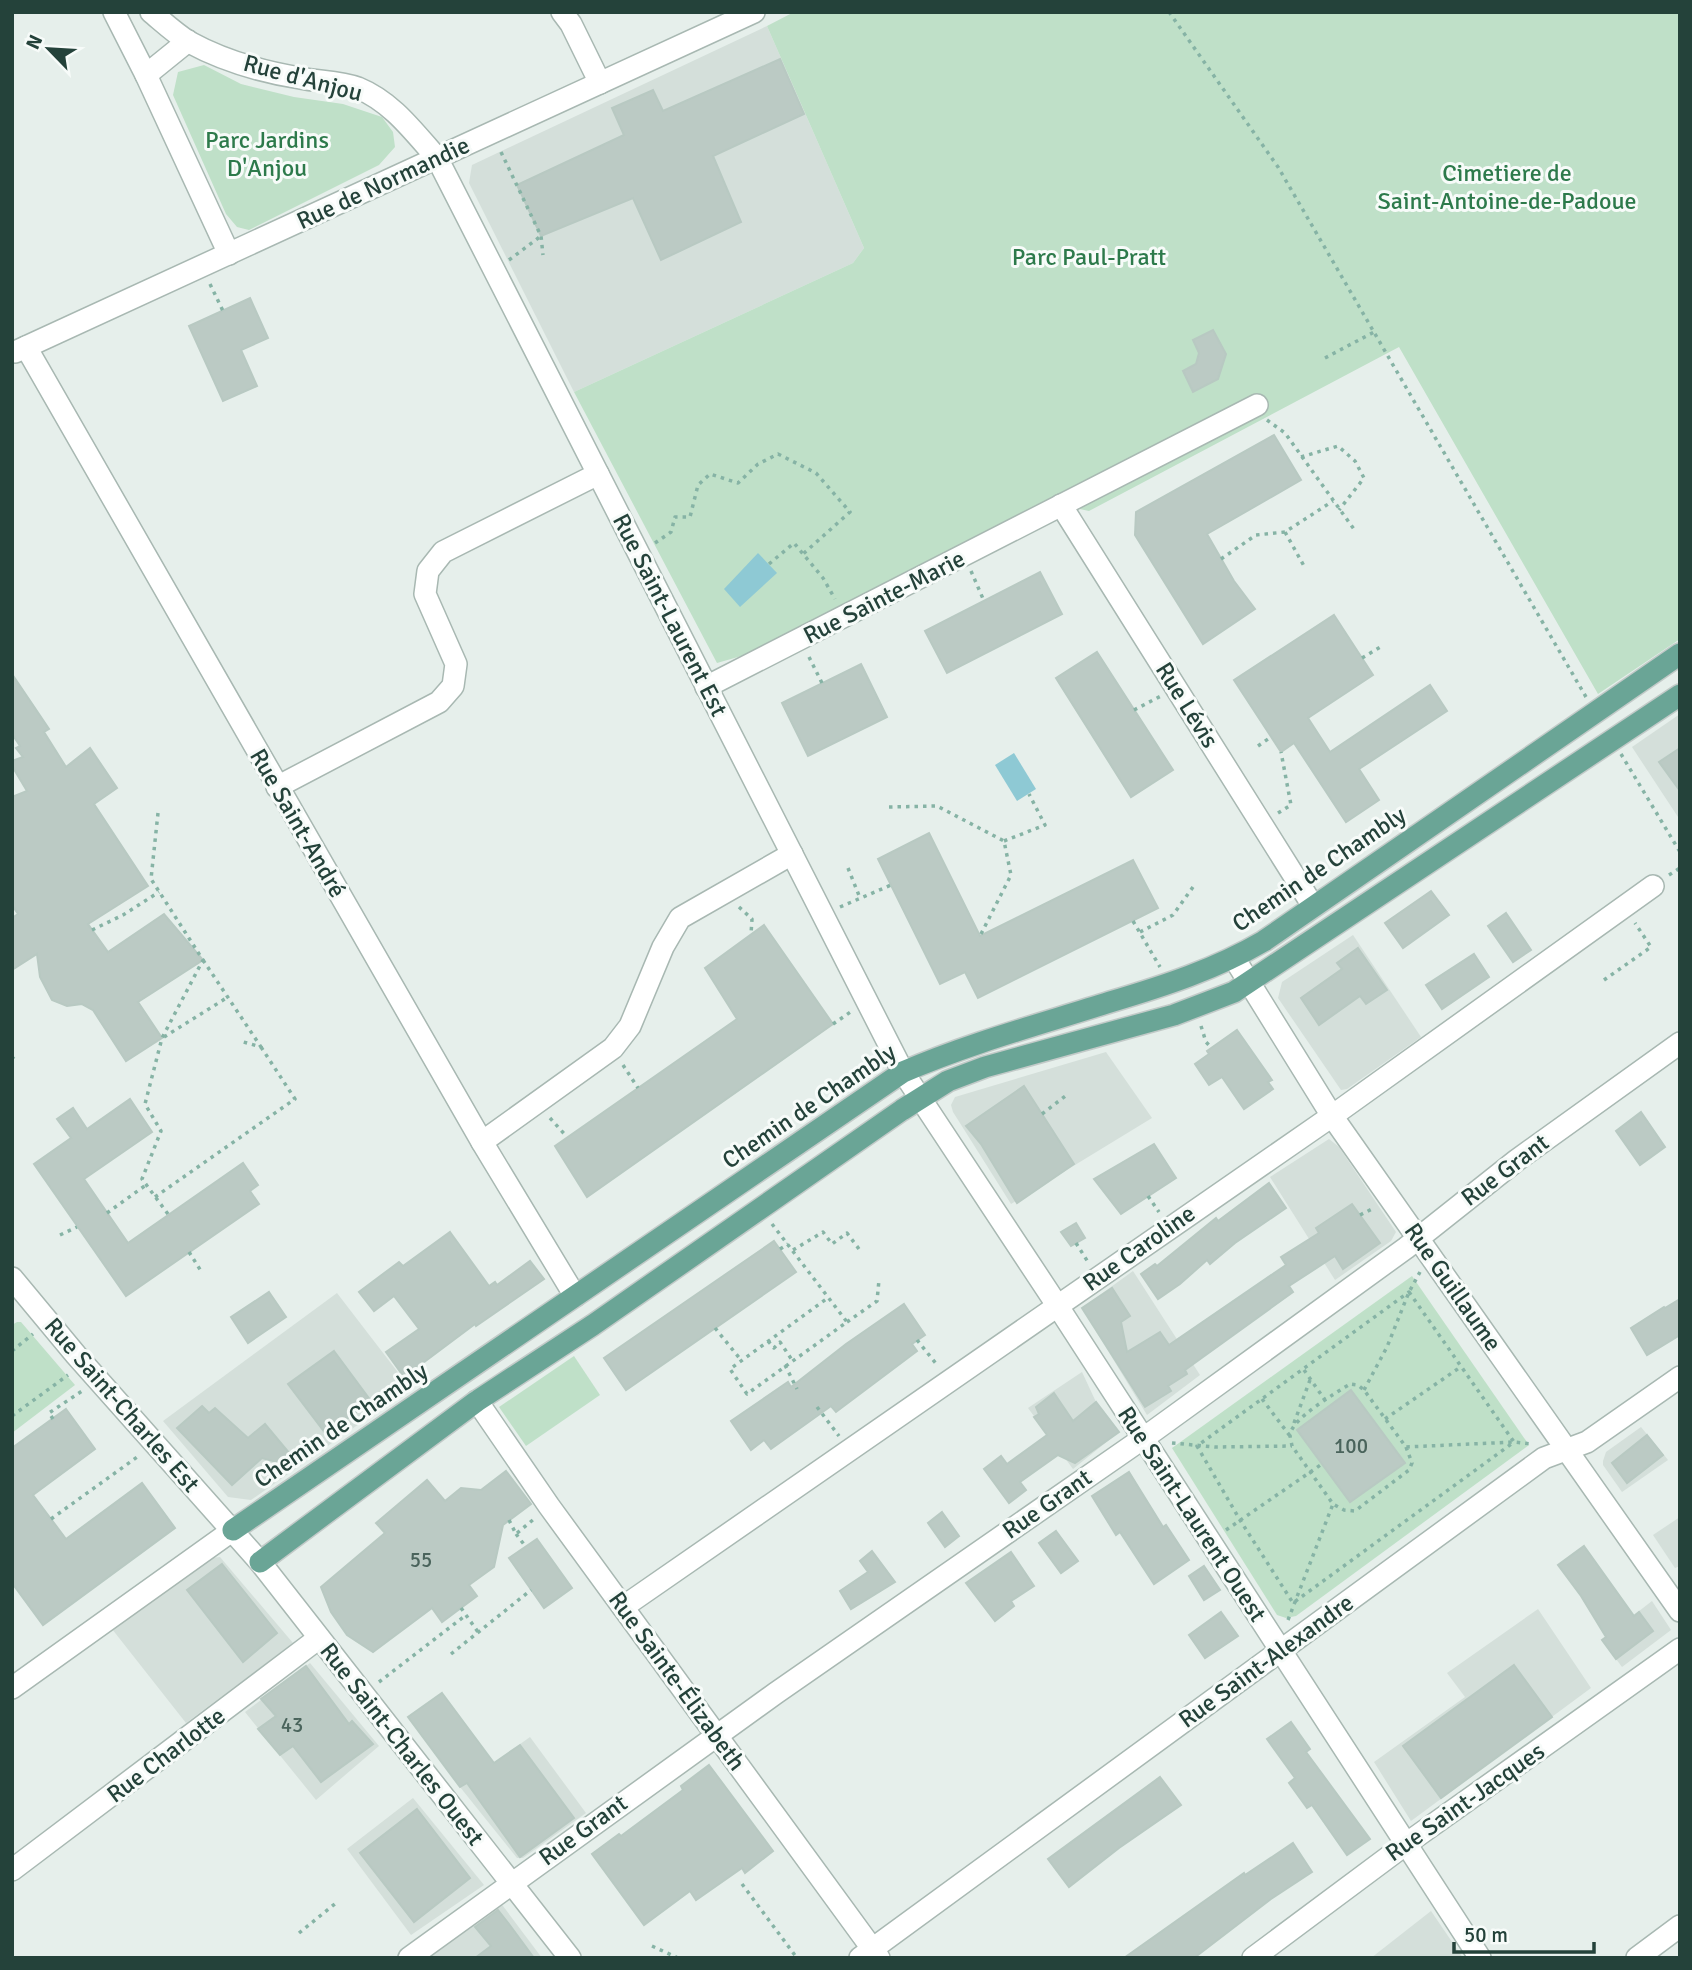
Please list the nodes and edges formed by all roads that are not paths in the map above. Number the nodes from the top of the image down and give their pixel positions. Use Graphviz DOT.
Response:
graph roads {
  1 [pos="114,12"];
  2 [pos="151,12"];
  3 [pos="562,12"];
  4 [pos="754,12"];
  5 [pos="188,41"];
  6 [pos="146,75"];
  7 [pos="600,83"];
  8 [pos="437,158"];
  9 [pos="229,254"];
  10 [pos="19,350"];
  11 [pos="1254,407"];
  12 [pos="598,474"];
  13 [pos="1061,505"];
  14 [pos="1680,654"];
  15 [pos="706,687"];
  16 [pos="1680,695"];
  17 [pos="277,787"];
  18 [pos="792,854"];
  19 [pos="1653,886"];
  20 [pos="1313,906"];
  21 [pos="1234,958"];
  22 [pos="1248,984"];
  23 [pos="1680,1043"];
  24 [pos="903,1072"];
  25 [pos="920,1098"];
  26 [pos="1332,1116"];
  27 [pos="482,1142"];
  28 [pos="1419,1238"];
  29 [pos="17,1293"];
  30 [pos="575,1296"];
  31 [pos="1057,1305"];
  32 [pos="1680,1377"];
  33 [pos="477,1401"];
  34 [pos="1142,1437"];
  35 [pos="1568,1450"];
  36 [pos="233,1530"];
  37 [pos="260,1562"];
  38 [pos="623,1607"];
  39 [pos="1680,1611"];
  40 [pos="320,1638"];
  41 [pos="1680,1649"];
  42 [pos="1281,1651"];
  43 [pos="12,1688"];
  44 [pos="716,1735"];
  45 [pos="1406,1844"];
  46 [pos="12,1870"];
  47 [pos="510,1883"];
  48 [pos="1680,1926"];
  49 [pos="871,1955"];
  50 [pos="409,1958"];
  51 [pos="570,1958"];
  52 [pos="1252,1958"];
  53 [pos="1480,1958"];
  54 [pos="1637,1958"];
  1 -- 6 [label="street"];
  2 -- 5 [label="street, Rue d'Anjou"];
  3 -- 7 [label="street"];
  4 -- 7 [label="street, Rue de Normandie"];
  5 -- 6 [label="street"];
  5 -- 8 [label="street, Rue d'Anjou"];
  6 -- 9 [label="street"];
  7 -- 8 [label="street, Rue de Normandie"];
  8 -- 9 [label="street, Rue de Normandie"];
  8 -- 12 [label="street, Rue Saint-Laurent Est"];
  9 -- 10 [label="street, Rue de Normandie"];
  10 -- 17 [label="street, Rue Saint-André"];
  11 -- 13 [label="street, Rue Sainte-Marie"];
  12 -- 15 [label="street, Rue Saint-Laurent Est"];
  12 -- 17 [label="street"];
  13 -- 15 [label="street, Rue Sainte-Marie"];
  13 -- 20 [label="street, Rue Lévis"];
  14 -- 20 [label="main road, Chemin de Chambly"];
  15 -- 18 [label="street, Rue Saint-Laurent Est"];
  16 -- 22 [label="main road"];
  17 -- 27 [label="street, Rue Saint-André"];
  18 -- 24 [label="street, Rue Saint-Laurent Est"];
  18 -- 27 [label="street"];
  19 -- 26 [label="street, Rue Caroline"];
  20 -- 21 [label="main road, Chemin de Chambly"];
  21 -- 22 [label="street, Rue Guillaume"];
  21 -- 24 [label="main road, Chemin de Chambly"];
  22 -- 25 [label="main road"];
  22 -- 26 [label="street, Rue Guillaume"];
  23 -- 28 [label="street, Rue Grant"];
  24 -- 25 [label="street, Rue Saint-Laurent Ouest"];
  24 -- 30 [label="main road, Chemin de Chambly"];
  25 -- 31 [label="street, Rue Saint-Laurent Ouest"];
  25 -- 33 [label="main road"];
  26 -- 28 [label="street, Rue Guillaume"];
  26 -- 31 [label="street, Rue Caroline"];
  27 -- 30 [label="street, Rue Saint-André"];
  28 -- 34 [label="street, Rue Grant"];
  28 -- 35 [label="street, Rue Guillaume"];
  29 -- 36 [label="street, Rue Saint-Charles Est"];
  30 -- 36 [label="main road, Chemin de Chambly"];
  31 -- 34 [label="street, Rue Saint-Laurent Ouest"];
  31 -- 38 [label="street, Rue Caroline"];
  32 -- 35 [label="street, Rue Saint-Alexandre"];
  33 -- 37 [label="main road"];
  33 -- 38 [label="street, Rue Sainte-Élizabeth"];
  34 -- 42 [label="street, Rue Saint-Laurent Ouest"];
  34 -- 44 [label="street, Rue Grant"];
  35 -- 39 [label="street, Rue Guillaume"];
  35 -- 42 [label="street, Rue Saint-Alexandre"];
  36 -- 37 [label="street, Rue Saint-Charles Ouest"];
  36 -- 43 [label="street, Chemin de Chambly"];
  37 -- 40 [label="street, Rue Saint-Charles Ouest"];
  38 -- 44 [label="street, Rue Sainte-Élizabeth"];
  40 -- 46 [label="street, Rue Charlotte"];
  40 -- 47 [label="street, Rue Saint-Charles Ouest"];
  41 -- 45 [label="street, Rue Saint-Jacques"];
  42 -- 45 [label="street, Rue Saint-Laurent Ouest"];
  42 -- 49 [label="street, Rue Saint-Alexandre"];
  44 -- 47 [label="street, Rue Grant"];
  44 -- 49 [label="street, Rue Sainte-Élizabeth"];
  45 -- 52 [label="street, Rue Saint-Jacques"];
  45 -- 53 [label="street, Rue Saint-Laurent Ouest"];
  47 -- 50 [label="street, Rue Grant"];
  47 -- 51 [label="street, Rue Saint-Charles Ouest"];
  48 -- 54 [label="street"];
}
